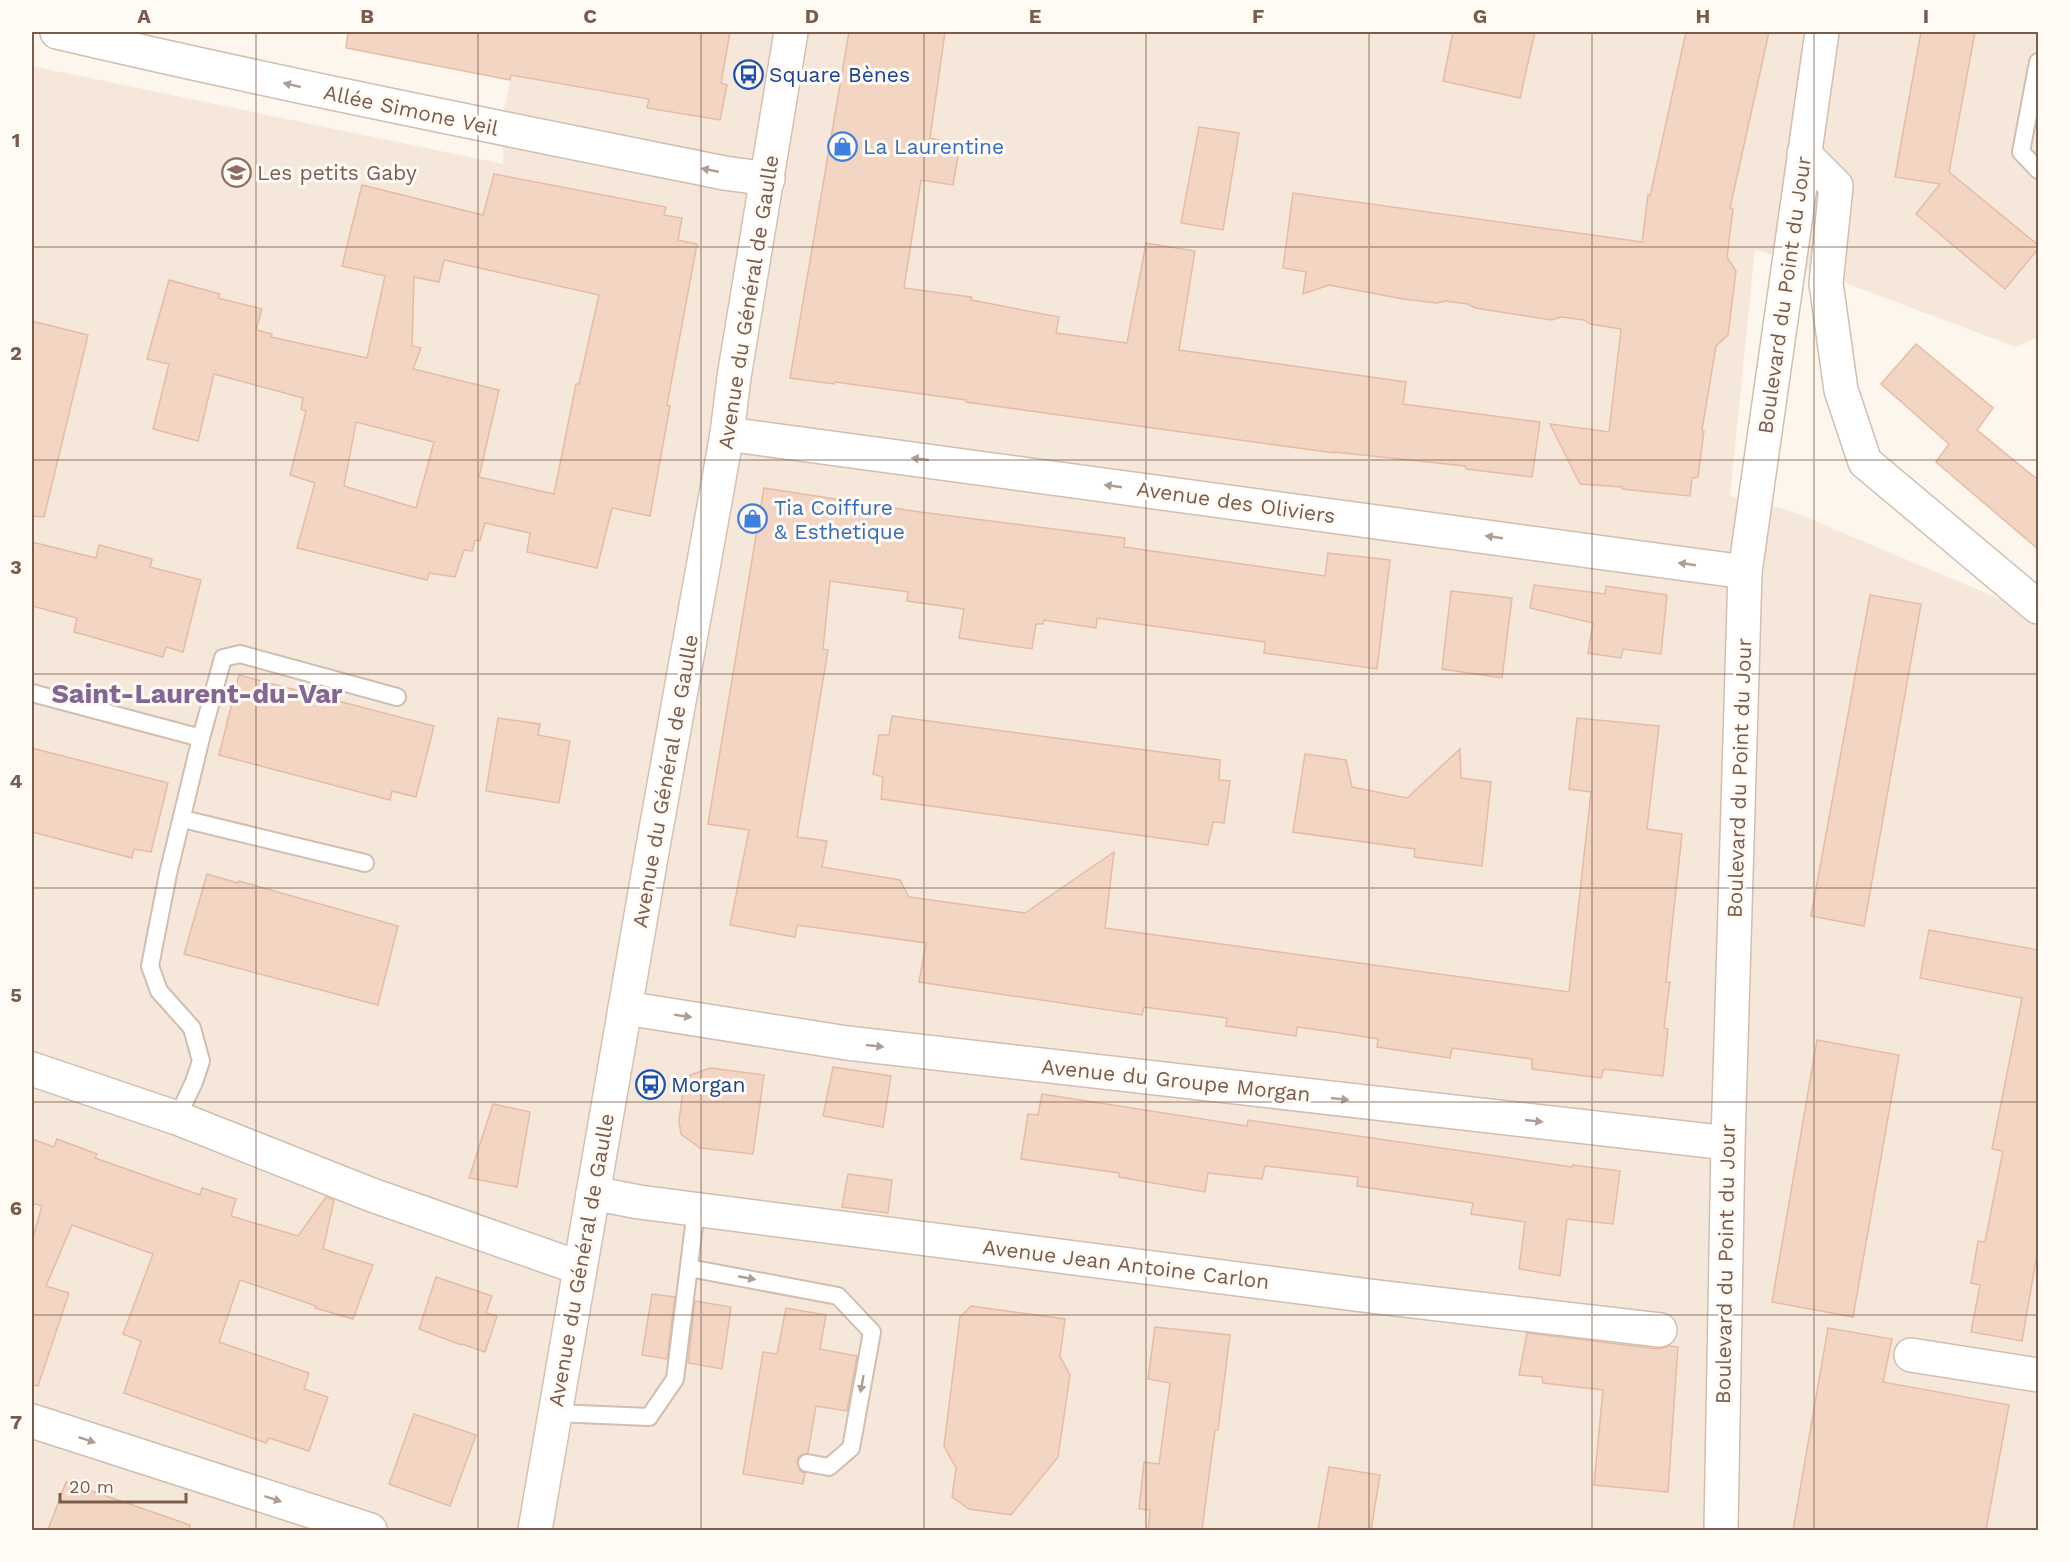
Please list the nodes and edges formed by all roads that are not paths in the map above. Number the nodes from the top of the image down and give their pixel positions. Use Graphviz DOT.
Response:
graph roads {
  1 [pos="57,32"];
  2 [pos="791,32"];
  3 [pos="1822,32"];
  4 [pos="2038,62"];
  5 [pos="1804,154"];
  6 [pos="2038,170"];
  7 [pos="768,179"];
  8 [pos="727,434"];
  9 [pos="1745,572"];
  10 [pos="2038,607"];
  11 [pos="32,693"];
  12 [pos="397,697"];
  13 [pos="201,738"];
  14 [pos="183,819"];
  15 [pos="364,863"];
  16 [pos="625,1008"];
  17 [pos="32,1070"];
  18 [pos="177,1118"];
  19 [pos="1728,1143"];
  20 [pos="593,1192"];
  21 [pos="696,1209"];
  22 [pos="580,1268"];
  23 [pos="689,1268"];
  24 [pos="1660,1330"];
  25 [pos="1911,1355"];
  26 [pos="2038,1375"];
  27 [pos="555,1413"];
  28 [pos="32,1421"];
  29 [pos="807,1463"];
  30 [pos="370,1530"];
  31 [pos="535,1530"];
  32 [pos="1721,1530"];
  7 -- 1 [label="street, Allée Simone Veil, one-way"];
  2 -- 7 [label="street, Avenue du Général de Gaulle"];
  3 -- 5 [label="street, Boulevard du Point du Jour"];
  4 -- 6 [label="lane"];
  5 -- 9 [label="street, Boulevard du Point du Jour"];
  5 -- 10 [label="street"];
  7 -- 8 [label="street, Avenue du Général de Gaulle"];
  9 -- 8 [label="street, Avenue des Oliviers, one-way"];
  8 -- 16 [label="street, Avenue du Général de Gaulle"];
  9 -- 19 [label="street, Boulevard du Point du Jour"];
  11 -- 13 [label="lane"];
  12 -- 13 [label="lane"];
  13 -- 14 [label="lane"];
  14 -- 15 [label="lane"];
  14 -- 18 [label="lane"];
  16 -- 19 [label="street, Avenue du Groupe Morgan, one-way"];
  16 -- 20 [label="street, Avenue du Général de Gaulle"];
  17 -- 18 [label="street"];
  18 -- 22 [label="street"];
  19 -- 32 [label="street, Boulevard du Point du Jour"];
  20 -- 21 [label="street, Avenue Jean Antoine Carlon"];
  20 -- 22 [label="street, Avenue du Général de Gaulle"];
  21 -- 23 [label="lane"];
  21 -- 24 [label="street, Avenue Jean Antoine Carlon"];
  22 -- 27 [label="street, Avenue du Général de Gaulle"];
  23 -- 27 [label="lane"];
  23 -- 29 [label="lane, one-way"];
  25 -- 26 [label="street"];
  27 -- 31 [label="street, Avenue du Général de Gaulle"];
  28 -- 30 [label="street, one-way"];
}
